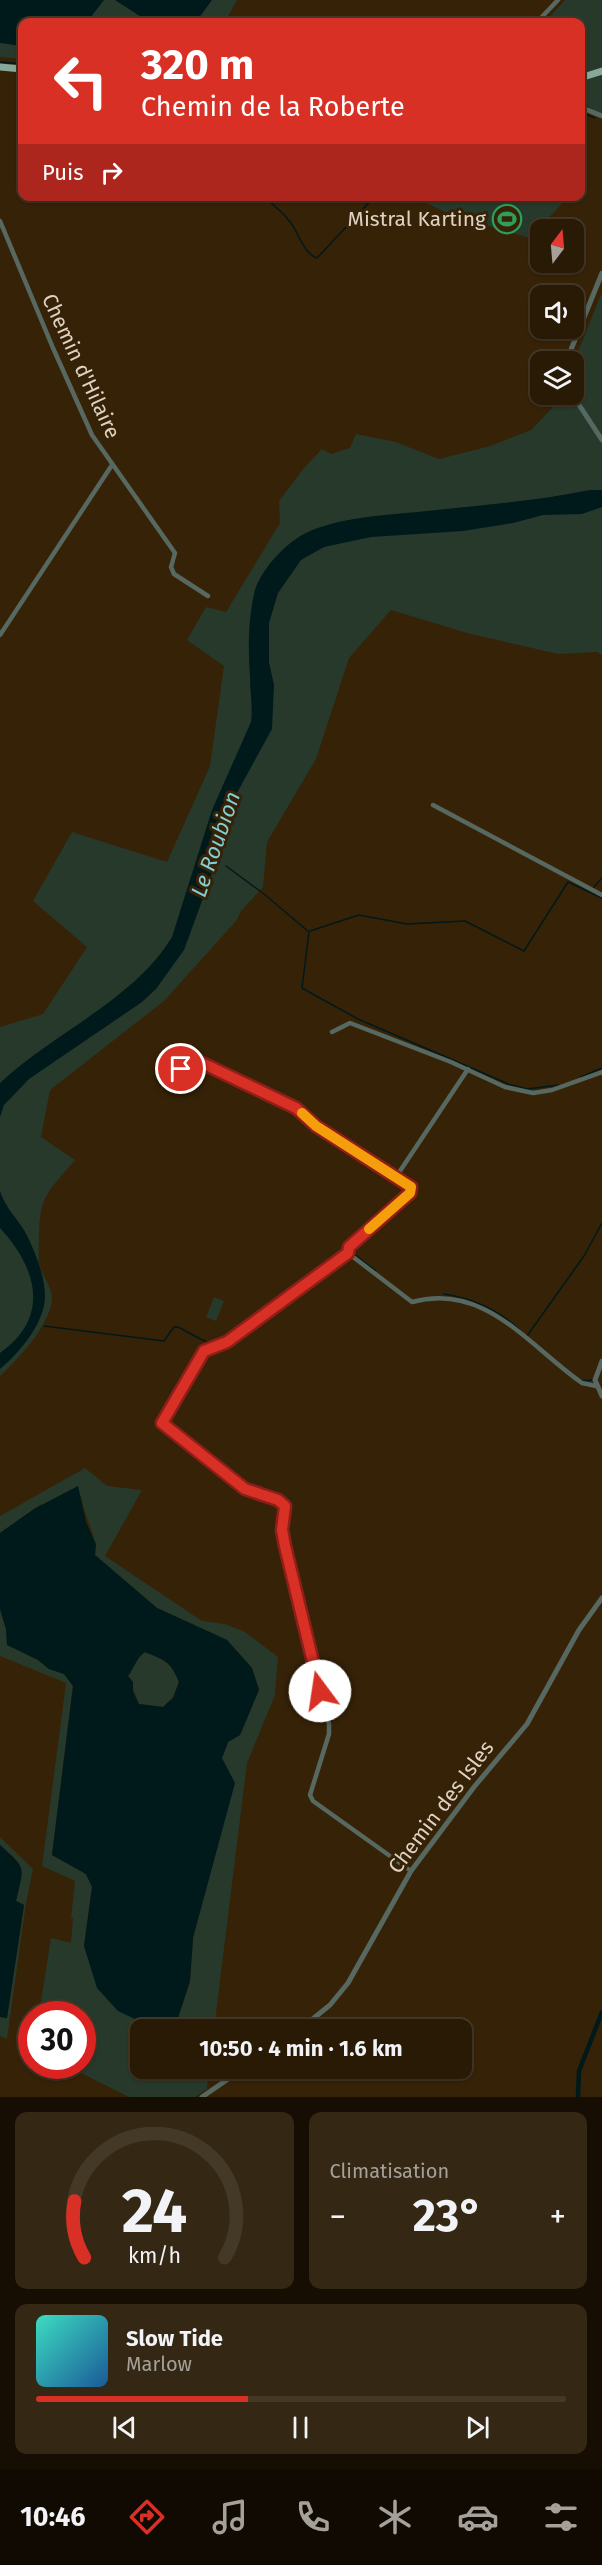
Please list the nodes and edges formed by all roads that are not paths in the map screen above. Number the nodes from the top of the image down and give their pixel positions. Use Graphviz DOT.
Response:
graph roads {
  1 [pos="558,0"];
  2 [pos="541,18"];
  3 [pos="0,67"];
  4 [pos="18,69"];
  5 [pos="602,72"];
  6 [pos="585,77"];
  7 [pos="585,109"];
  8 [pos="602,116"];
  9 [pos="0,221"];
  10 [pos="602,273"];
  11 [pos="570,351"];
  12 [pos="579,405"];
  13 [pos="602,440"];
  14 [pos="112,465"];
  15 [pos="208,596"];
  16 [pos="0,635"];
  17 [pos="433,805"];
  18 [pos="602,895"];
  19 [pos="332,1032"];
  20 [pos="168,1061"];
  21 [pos="468,1069"];
  22 [pos="602,1072"];
  23 [pos="396,1177"];
  24 [pos="348,1251"];
  25 [pos="602,1361"];
  26 [pos="596,1386"];
  27 [pos="602,1396"];
  28 [pos="602,1598"];
  29 [pos="411,1871"];
  30 [pos="313,2019"];
  31 [pos="228,2079"];
  32 [pos="202,2097"];
  1 -- 2 [label="street"];
  3 -- 4 [label="main road"];
  5 -- 6 [label="main road"];
  7 -- 8 [label="street"];
  9 -- 14 [label="street, Chemin d'Hilaire"];
  10 -- 11 [label="street"];
  12 -- 13 [label="street"];
  14 -- 15 [label="street, Chemin d'Hilaire"];
  14 -- 16 [label="street"];
  17 -- 18 [label="street"];
  19 -- 21 [label="street"];
  20 -- 23 [label="street"];
  21 -- 22 [label="street"];
  21 -- 23 [label="street"];
  23 -- 24 [label="street"];
  24 -- 26 [label="street"];
  24 -- 29 [label="street"];
  25 -- 26 [label="street"];
  26 -- 27 [label="street"];
  28 -- 29 [label="street, Chemin des Isles"];
  29 -- 30 [label="street, Chemin des Isles"];
  31 -- 32 [label="street"];
}
